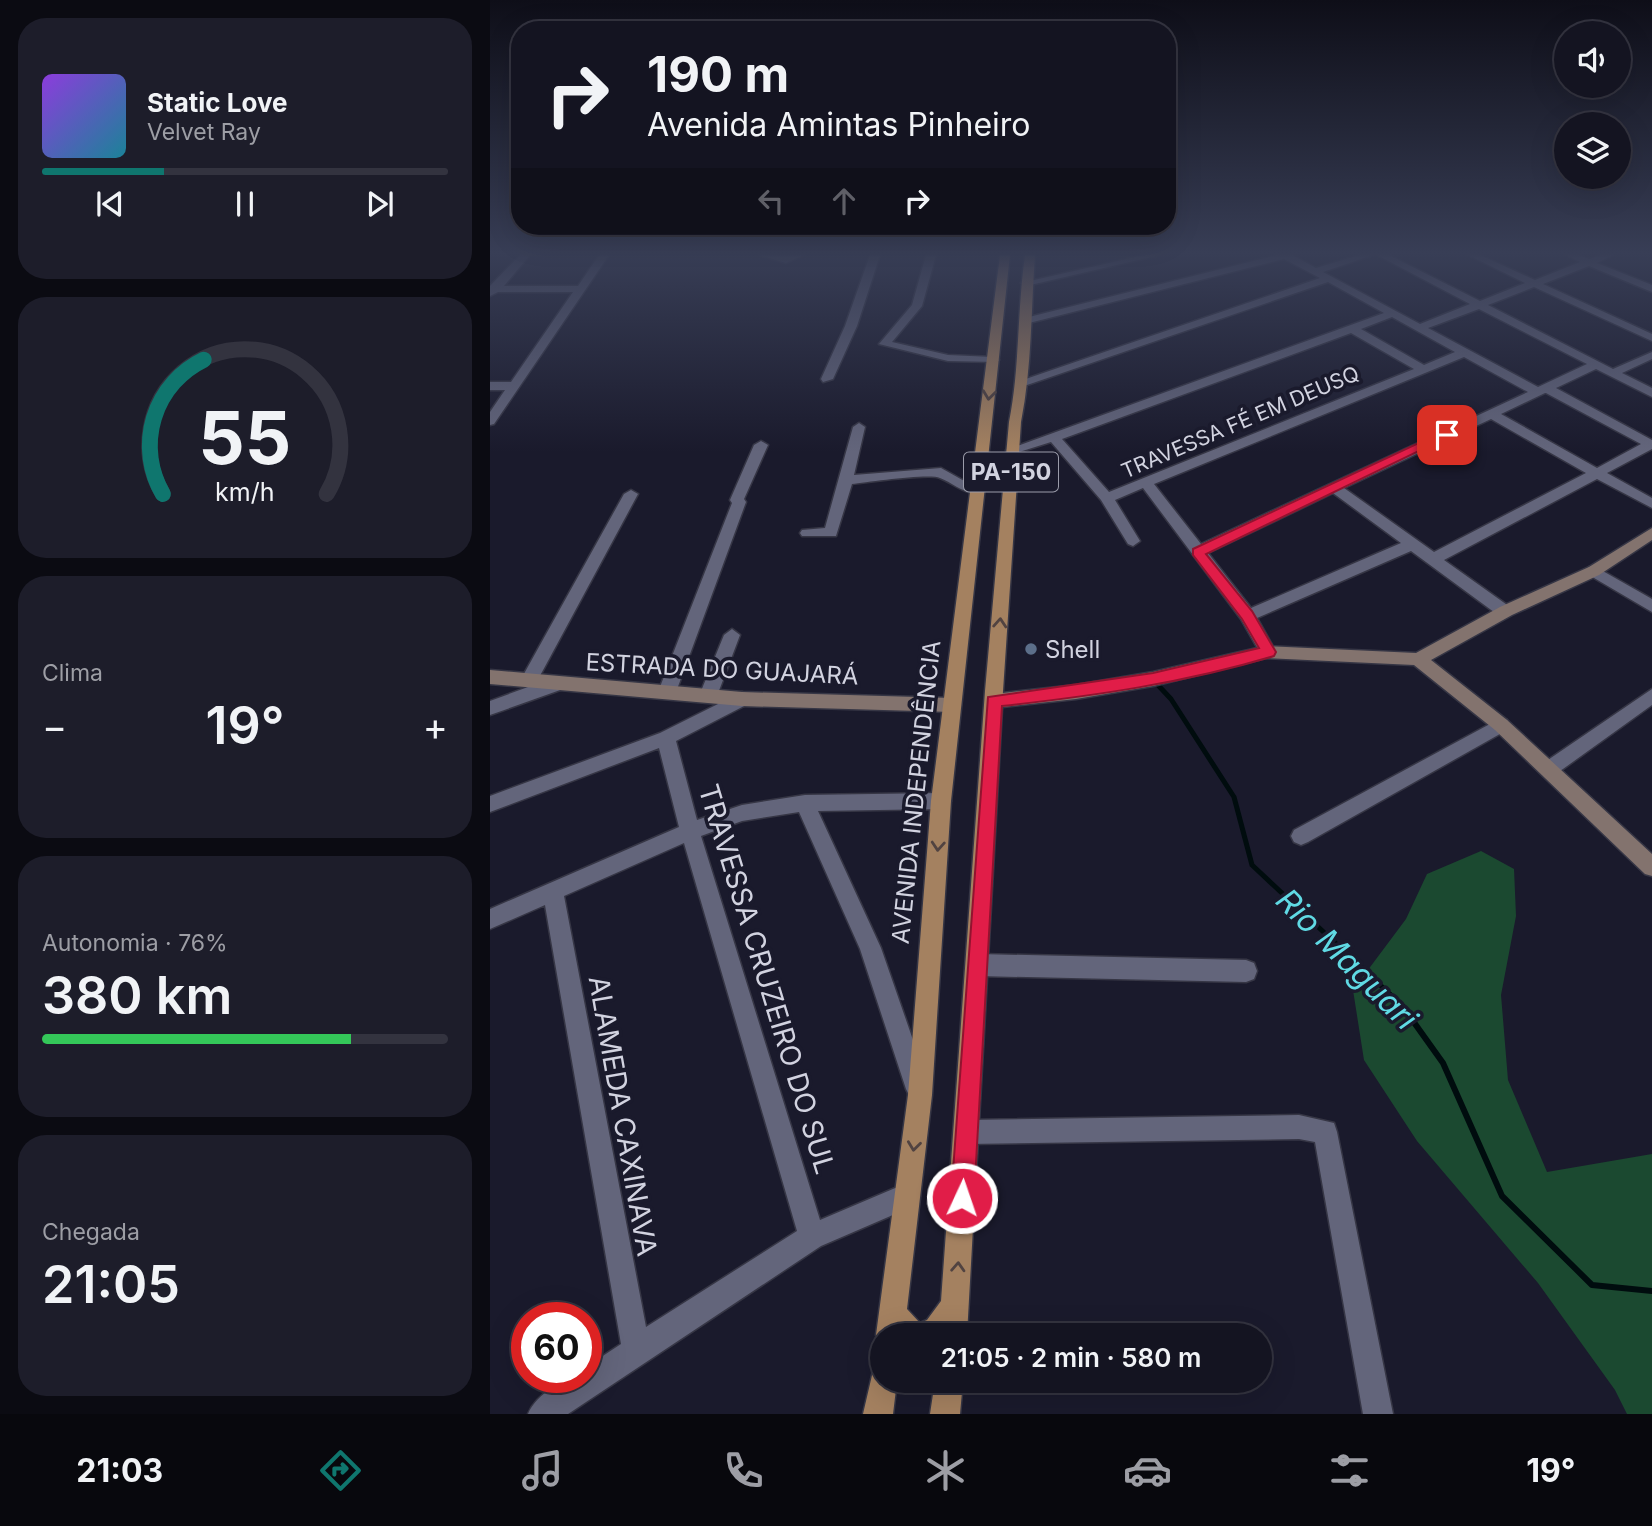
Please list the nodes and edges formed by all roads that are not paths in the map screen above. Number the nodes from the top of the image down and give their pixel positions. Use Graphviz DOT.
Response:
graph roads {
  1 [pos="558,321"];
  2 [pos="853,321"];
  3 [pos="905,321"];
  4 [pos="997,321"];
  5 [pos="1025,321"];
  6 [pos="1203,321"];
  7 [pos="1372,321"];
  8 [pos="1409,321"];
  9 [pos="1436,321"];
  10 [pos="1511,321"];
  11 [pos="1616,321"];
  12 [pos="1421,327"];
  13 [pos="1353,328"];
  14 [pos="1652,338"];
  15 [pos="1465,352"];
  16 [pos="1652,355"];
  17 [pos="993,360"];
  18 [pos="1595,365"];
  19 [pos="1421,368"];
  20 [pos="1613,373"];
  21 [pos="827,379"];
  22 [pos="1023,382"];
  23 [pos="490,386"];
  24 [pos="516,386"];
  25 [pos="1543,391"];
  26 [pos="1652,393"];
  27 [pos="1491,414"];
  28 [pos="490,421"];
  29 [pos="1000,422"];
  30 [pos="859,427"];
  31 [pos="1052,437"];
  32 [pos="1652,444"];
  33 [pos="761,445"];
  34 [pos="1013,450"];
  35 [pos="1598,473"];
  36 [pos="846,480"];
  37 [pos="1146,483"];
  38 [pos="978,488"];
  39 [pos="1335,488"];
  40 [pos="631,494"];
  41 [pos="1107,498"];
  42 [pos="1652,505"];
  43 [pos="807,533"];
  44 [pos="1652,533"];
  45 [pos="1133,541"];
  46 [pos="1413,544"];
  47 [pos="1198,552"];
  48 [pos="1433,559"];
  49 [pos="1594,571"];
  50 [pos="1652,606"];
  51 [pos="1504,611"];
  52 [pos="1247,615"];
  53 [pos="732,635"];
  54 [pos="1268,652"];
  55 [pos="1418,659"];
  56 [pos="490,677"];
  57 [pos="529,681"];
  58 [pos="557,684"];
  59 [pos="667,692"];
  60 [pos="1652,695"];
  61 [pos="708,696"];
  62 [pos="742,699"];
  63 [pos="994,701"];
  64 [pos="952,705"];
  65 [pos="490,708"];
  66 [pos="1501,725"];
  67 [pos="666,738"];
  68 [pos="1549,769"];
  69 [pos="941,801"];
  70 [pos="805,803"];
  71 [pos="490,804"];
  72 [pos="690,831"];
  73 [pos="1301,836"];
  74 [pos="1652,867"];
  75 [pos="553,893"];
  76 [pos="490,919"];
  77 [pos="979,965"];
  78 [pos="1247,971"];
  79 [pos="920,1095"];
  80 [pos="966,1132"];
  81 [pos="907,1196"];
  82 [pos="812,1237"];
  83 [pos="956,1305"];
  84 [pos="891,1323"];
  85 [pos="942,1323"];
  86 [pos="954,1323"];
  87 [pos="636,1350"];
  88 [pos="881,1393"];
  89 [pos="947,1393"];
  90 [pos="543,1414"];
  91 [pos="878,1414"];
  92 [pos="945,1414"];
  93 [pos="1378,1414"];
  1 -- 24 [label="street"];
  2 -- 21 [label="street"];
  3 -- 17 [label="street"];
  4 -- 17 [label="main road, AVENIDA INDEPENDÊNCIA / PA-150"];
  5 -- 22 [label="main road, AVENIDA INDEPENDÊNCIA / PA-150"];
  6 -- 22 [label="street"];
  7 -- 13 [label="street"];
  8 -- 12 [label="street"];
  9 -- 12 [label="street"];
  10 -- 18 [label="street"];
  11 -- 14 [label="street"];
  12 -- 15 [label="street"];
  13 -- 19 [label="street"];
  13 -- 31 [label="street"];
  15 -- 19 [label="street, TRAVESSA FÉ EM DEUSQ"];
  15 -- 25 [label="street"];
  16 -- 20 [label="street"];
  17 -- 29 [label="main road, AVENIDA INDEPENDÊNCIA / PA-150, one-way"];
  18 -- 20 [label="street"];
  18 -- 25 [label="street"];
  19 -- 37 [label="street, TRAVESSA FÉ EM DEUSQ"];
  20 -- 26 [label="street"];
  22 -- 29 [label="main road, AVENIDA INDEPENDÊNCIA / PA-150"];
  23 -- 24 [label="street"];
  24 -- 28 [label="street"];
  25 -- 27 [label="street"];
  25 -- 32 [label="street"];
  27 -- 35 [label="street"];
  27 -- 39 [label="street"];
  29 -- 34 [label="main road, AVENIDA INDEPENDÊNCIA / PA-150"];
  29 -- 38 [label="main road, AVENIDA INDEPENDÊNCIA / PA-150"];
  30 -- 36 [label="street"];
  31 -- 34 [label="street"];
  31 -- 41 [label="street"];
  32 -- 35 [label="street"];
  33 -- 59 [label="street"];
  63 -- 34 [label="main road, AVENIDA INDEPENDÊNCIA / PA-150, one-way"];
  35 -- 42 [label="street"];
  35 -- 48 [label="street"];
  36 -- 38 [label="street"];
  36 -- 43 [label="street"];
  37 -- 41 [label="street, TRAVESSA FÉ EM DEUSQ"];
  37 -- 47 [label="street"];
  38 -- 64 [label="main road, AVENIDA INDEPENDÊNCIA / PA-150"];
  39 -- 46 [label="street"];
  39 -- 47 [label="street"];
  40 -- 57 [label="street"];
  41 -- 45 [label="street"];
  44 -- 49 [label="street"];
  46 -- 48 [label="street"];
  46 -- 52 [label="street"];
  47 -- 52 [label="street"];
  48 -- 51 [label="street"];
  49 -- 50 [label="street"];
  49 -- 51 [label="street"];
  51 -- 55 [label="street"];
  52 -- 54 [label="street"];
  53 -- 61 [label="street"];
  54 -- 55 [label="street"];
  54 -- 63 [label="street"];
  55 -- 66 [label="street"];
  56 -- 57 [label="street, ESTRADA DO GUAJARÁ"];
  57 -- 58 [label="street, ESTRADA DO GUAJARÁ"];
  58 -- 59 [label="street, ESTRADA DO GUAJARÁ"];
  58 -- 65 [label="street"];
  59 -- 61 [label="street, ESTRADA DO GUAJARÁ"];
  60 -- 68 [label="street"];
  61 -- 62 [label="street, ESTRADA DO GUAJARÁ"];
  62 -- 64 [label="street, ESTRADA DO GUAJARÁ"];
  62 -- 67 [label="street"];
  63 -- 77 [label="main road, AVENIDA INDEPENDÊNCIA / PA-150"];
  64 -- 69 [label="main road, AVENIDA INDEPENDÊNCIA / PA-150"];
  66 -- 68 [label="street"];
  66 -- 73 [label="street"];
  67 -- 71 [label="street"];
  67 -- 72 [label="street, TRAVESSA CRUZEIRO DO SUL"];
  68 -- 74 [label="street"];
  69 -- 70 [label="street"];
  69 -- 79 [label="main road, AVENIDA INDEPENDÊNCIA / PA-150, one-way"];
  70 -- 72 [label="street"];
  70 -- 79 [label="street"];
  72 -- 75 [label="street"];
  72 -- 82 [label="street, TRAVESSA CRUZEIRO DO SUL"];
  75 -- 76 [label="street"];
  75 -- 87 [label="street, ALAMEDA CAXINAVA"];
  77 -- 78 [label="street"];
  77 -- 80 [label="main road, AVENIDA INDEPENDÊNCIA / PA-150"];
  79 -- 81 [label="main road, AVENIDA INDEPENDÊNCIA / PA-150, one-way"];
  83 -- 80 [label="main road, AVENIDA INDEPENDÊNCIA / PA-150, one-way"];
  80 -- 93 [label="street"];
  81 -- 82 [label="street"];
  81 -- 84 [label="main road, AVENIDA INDEPENDÊNCIA / PA-150"];
  82 -- 87 [label="street"];
  83 -- 85 [label="main road"];
  83 -- 86 [label="main road, AVENIDA INDEPENDÊNCIA / PA-150"];
  87 -- 90 [label="street"];
  88 -- 91 [label="main road"];
  89 -- 92 [label="main road"];
}
